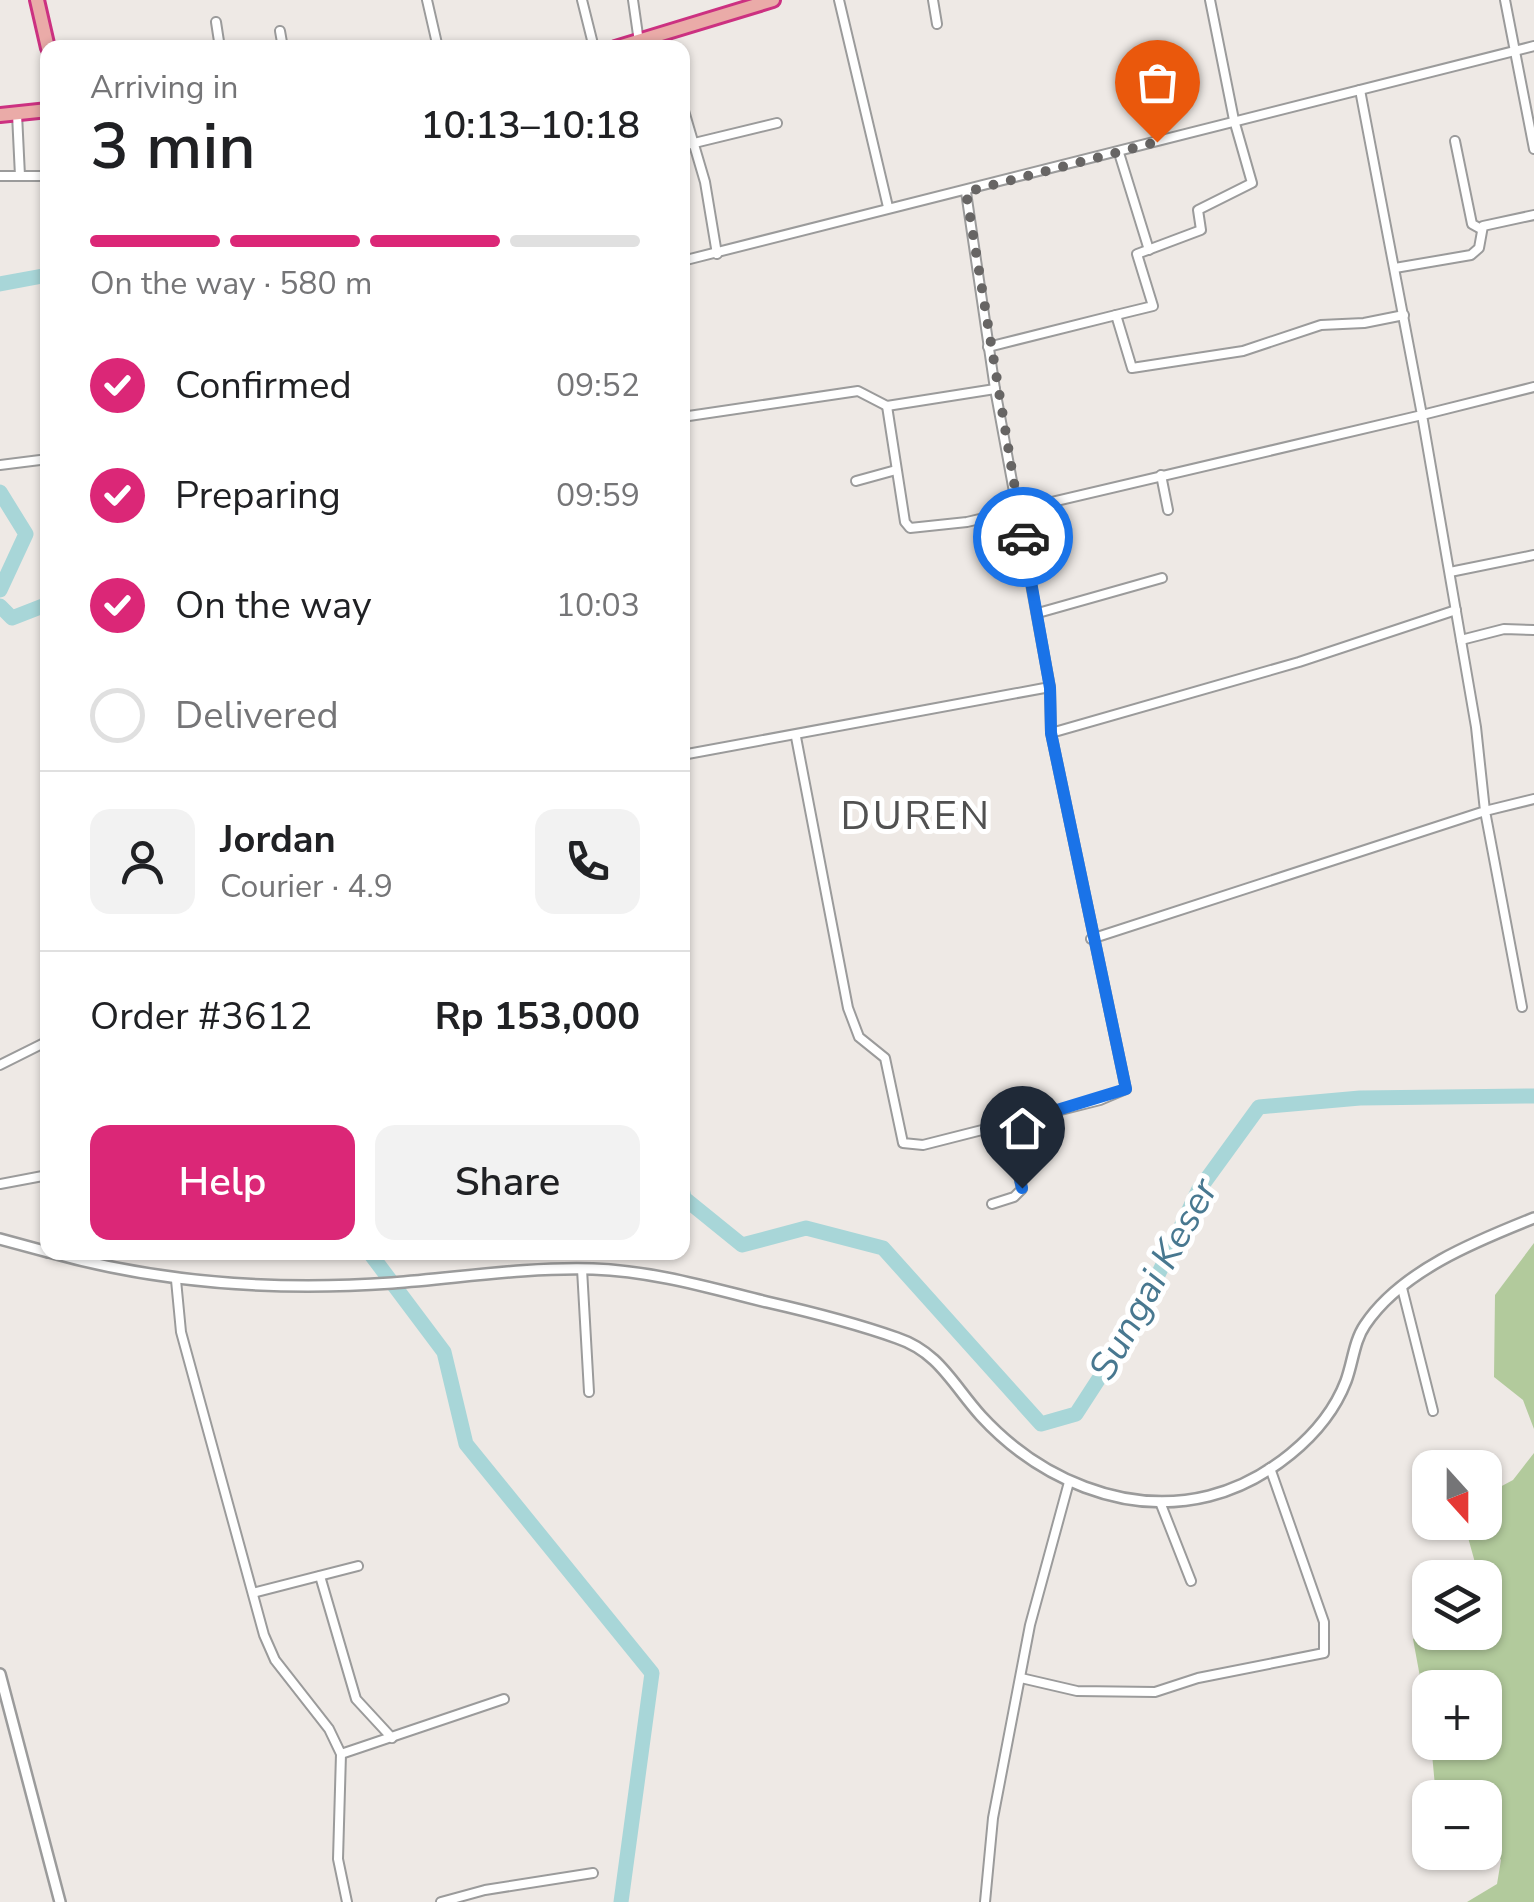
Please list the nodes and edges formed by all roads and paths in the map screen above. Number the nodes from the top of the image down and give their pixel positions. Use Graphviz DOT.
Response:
graph roads {
  1 [pos="37,0"];
  2 [pos="427,0"];
  3 [pos="582,0"];
  4 [pos="633,0"];
  5 [pos="773,0"];
  6 [pos="839,0"];
  7 [pos="932,0"];
  8 [pos="1210,0"];
  9 [pos="1505,0"];
  10 [pos="737,5"];
  11 [pos="216,22"];
  12 [pos="937,24"];
  13 [pos="280,31"];
  14 [pos="46,40"];
  15 [pos="219,40"];
  16 [pos="281,40"];
  17 [pos="436,40"];
  18 [pos="592,40"];
  19 [pos="639,40"];
  20 [pos="668,40"];
  21 [pos="1534,46"];
  22 [pos="1514,51"];
  23 [pos="1360,90"];
  24 [pos="40,111"];
  25 [pos="16,114"];
  26 [pos="0,115"];
  27 [pos="1234,120"];
  28 [pos="776,123"];
  29 [pos="690,130"];
  30 [pos="1455,141"];
  31 [pos="694,143"];
  32 [pos="690,144"];
  33 [pos="1534,150"];
  34 [pos="1119,153"];
  35 [pos="0,176"];
  36 [pos="20,176"];
  37 [pos="40,176"];
  38 [pos="966,192"];
  39 [pos="888,207"];
  40 [pos="1534,215"];
  41 [pos="1481,229"];
  42 [pos="1149,250"];
  43 [pos="717,254"];
  44 [pos="690,259"];
  45 [pos="1395,268"];
  46 [pos="1404,315"];
  47 [pos="1116,316"];
  48 [pos="988,347"];
  49 [pos="1534,387"];
  50 [pos="995,389"];
  51 [pos="887,406"];
  52 [pos="1422,415"];
  53 [pos="690,416"];
  54 [pos="40,460"];
  55 [pos="2,465"];
  56 [pos="896,470"];
  57 [pos="1161,475"];
  58 [pos="856,482"];
  59 [pos="1018,510"];
  60 [pos="1168,510"];
  61 [pos="1534,555"];
  62 [pos="1450,572"];
  63 [pos="1162,578"];
  64 [pos="1456,610"];
  65 [pos="1038,613"];
  66 [pos="1534,630"];
  67 [pos="1460,640"];
  68 [pos="1050,688"];
  69 [pos="1051,733"];
  70 [pos="796,737"];
  71 [pos="690,754"];
  72 [pos="1534,800"];
  73 [pos="1485,810"];
  74 [pos="1092,939"];
  75 [pos="1522,1007"];
  76 [pos="40,1045"];
  77 [pos="0,1065"];
  78 [pos="1008,1125"];
  79 [pos="40,1176"];
  80 [pos="0,1184"];
  81 [pos="992,1204"];
  82 [pos="1534,1218"];
  83 [pos="0,1239"];
  84 [pos="40,1250"];
  85 [pos="85,1260"];
  86 [pos="582,1269"];
  87 [pos="176,1280"];
  88 [pos="1402,1288"];
  89 [pos="589,1392"];
  90 [pos="1433,1411"];
  91 [pos="1270,1468"];
  92 [pos="1070,1482"];
  93 [pos="1160,1502"];
  94 [pos="358,1566"];
  95 [pos="320,1576"];
  96 [pos="1191,1581"];
  97 [pos="253,1593"];
  98 [pos="0,1674"];
  99 [pos="1021,1678"];
  100 [pos="504,1699"];
  101 [pos="392,1738"];
  102 [pos="341,1754"];
  103 [pos="592,1873"];
  104 [pos="60,1902"];
  105 [pos="346,1902"];
  106 [pos="441,1902"];
  107 [pos="985,1902"];
  1 -- 14 [label="highway"];
  2 -- 17 [label="street"];
  3 -- 18 [label="street"];
  4 -- 19 [label="street"];
  5 -- 10 [label="highway"];
  6 -- 39 [label="street"];
  7 -- 12 [label="street"];
  8 -- 27 [label="street"];
  9 -- 22 [label="street"];
  10 -- 20 [label="highway"];
  11 -- 15 [label="street"];
  13 -- 16 [label="street"];
  21 -- 22 [label="street"];
  22 -- 23 [label="street"];
  22 -- 33 [label="street"];
  23 -- 27 [label="street"];
  23 -- 45 [label="street"];
  24 -- 25 [label="highway"];
  25 -- 26 [label="highway"];
  25 -- 36 [label="street"];
  27 -- 34 [label="street"];
  27 -- 42 [label="street"];
  28 -- 31 [label="street"];
  29 -- 31 [label="street"];
  30 -- 41 [label="street"];
  31 -- 32 [label="street"];
  31 -- 43 [label="street"];
  34 -- 38 [label="street"];
  34 -- 42 [label="street"];
  35 -- 36 [label="street"];
  36 -- 37 [label="street"];
  38 -- 39 [label="street"];
  38 -- 48 [label="street"];
  39 -- 43 [label="street"];
  40 -- 41 [label="street"];
  41 -- 45 [label="street"];
  42 -- 47 [label="street"];
  43 -- 44 [label="street"];
  45 -- 46 [label="street"];
  46 -- 47 [label="street"];
  46 -- 52 [label="street"];
  47 -- 48 [label="street"];
  48 -- 50 [label="street"];
  49 -- 52 [label="street"];
  50 -- 51 [label="street"];
  50 -- 59 [label="street"];
  51 -- 53 [label="street"];
  51 -- 56 [label="street"];
  52 -- 57 [label="street"];
  52 -- 62 [label="street"];
  54 -- 55 [label="street"];
  56 -- 58 [label="street"];
  56 -- 59 [label="street"];
  57 -- 59 [label="street"];
  57 -- 60 [label="street"];
  59 -- 65 [label="street"];
  61 -- 62 [label="street"];
  62 -- 64 [label="street"];
  63 -- 65 [label="street"];
  64 -- 67 [label="street"];
  64 -- 69 [label="street"];
  65 -- 68 [label="street"];
  66 -- 67 [label="street"];
  67 -- 73 [label="street"];
  68 -- 69 [label="street"];
  68 -- 70 [label="street"];
  69 -- 74 [label="street"];
  70 -- 71 [label="street"];
  70 -- 78 [label="street"];
  72 -- 73 [label="street"];
  73 -- 74 [label="street"];
  73 -- 75 [label="street"];
  74 -- 78 [label="street"];
  76 -- 77 [label="street"];
  78 -- 81 [label="street"];
  79 -- 80 [label="street"];
  82 -- 88 [label="street"];
  83 -- 84 [label="street"];
  85 -- 87 [label="street"];
  86 -- 87 [label="street"];
  86 -- 89 [label="street"];
  86 -- 92 [label="street"];
  87 -- 97 [label="street"];
  88 -- 90 [label="street"];
  88 -- 91 [label="street"];
  91 -- 93 [label="street"];
  91 -- 99 [label="street"];
  92 -- 93 [label="street"];
  92 -- 99 [label="street"];
  93 -- 96 [label="street"];
  94 -- 95 [label="street"];
  95 -- 97 [label="street"];
  95 -- 101 [label="street"];
  97 -- 102 [label="street"];
  98 -- 104 [label="street"];
  99 -- 107 [label="street"];
  100 -- 101 [label="street"];
  101 -- 102 [label="street"];
  102 -- 105 [label="street"];
  103 -- 106 [label="street"];
}
